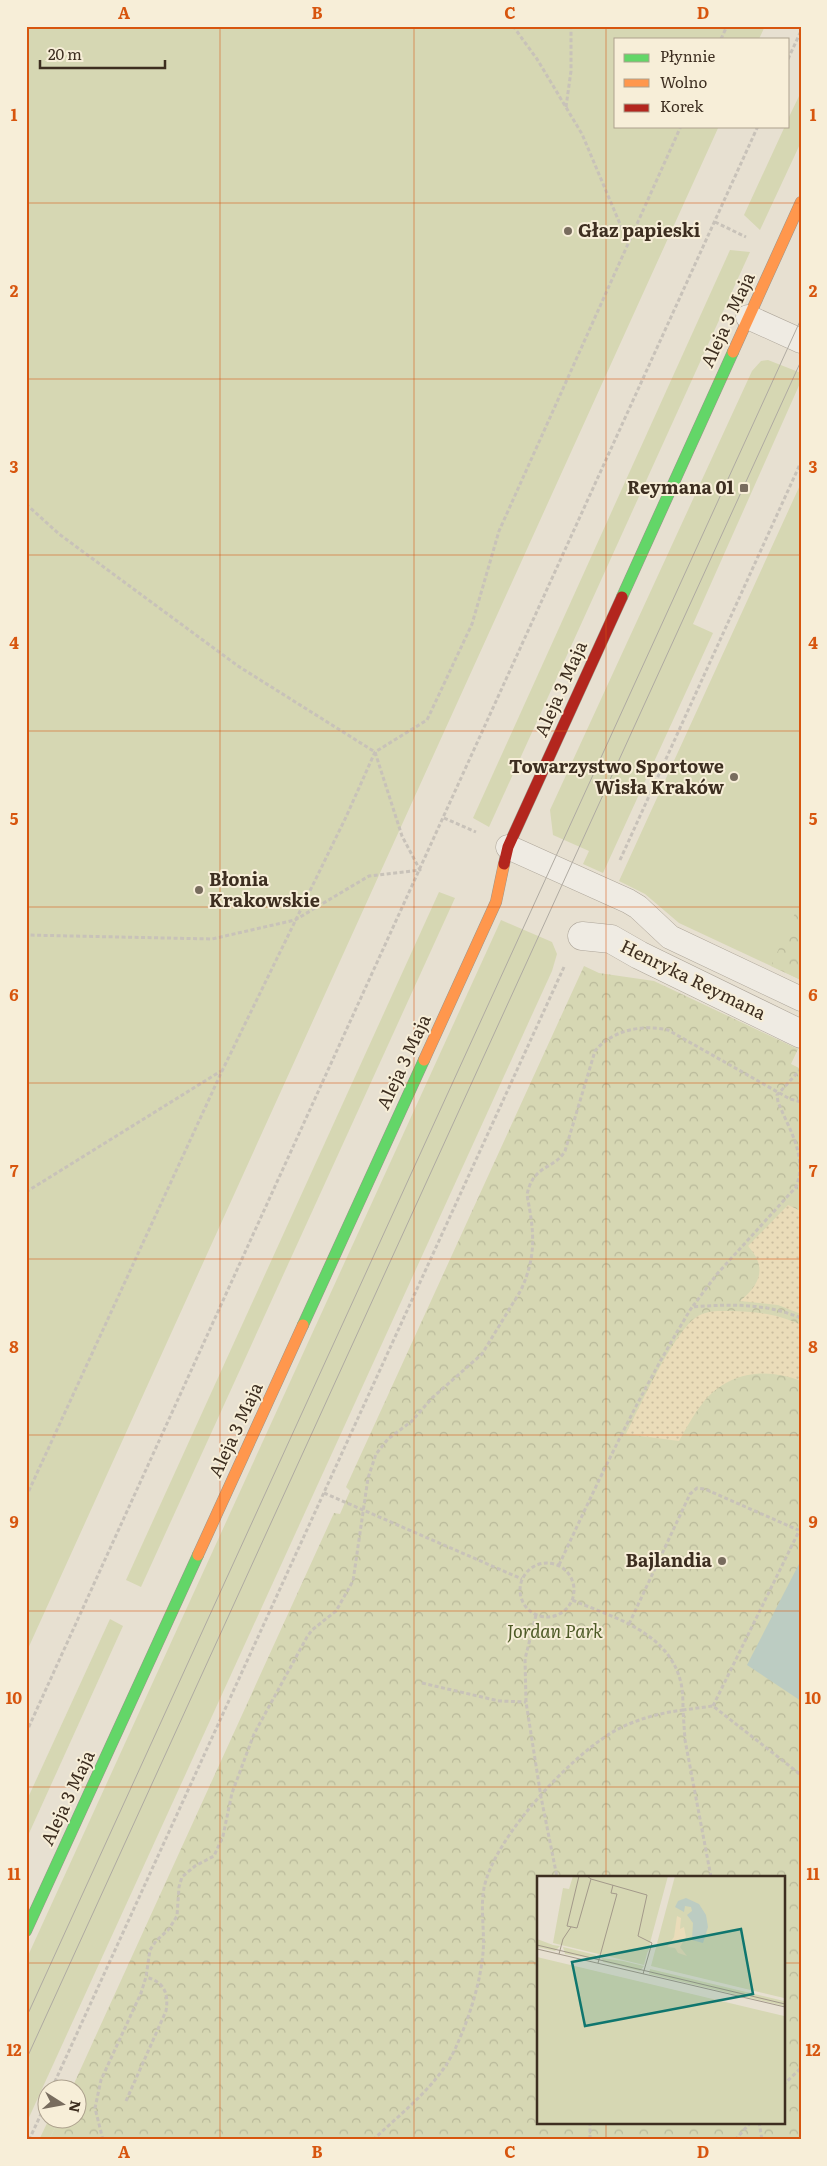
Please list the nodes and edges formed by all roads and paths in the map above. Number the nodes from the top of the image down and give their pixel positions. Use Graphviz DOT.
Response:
graph roads {
  1 [pos="513,26"];
  2 [pos="571,26"];
  3 [pos="727,26"];
  4 [pos="801,31"];
  5 [pos="721,38"];
  6 [pos="790,55"];
  7 [pos="566,107"];
  8 [pos="680,128"];
  9 [pos="757,128"];
  10 [pos="801,202"];
  11 [pos="715,222"];
  12 [pos="748,238"];
  13 [pos="629,243"];
  14 [pos="748,317"];
  15 [pos="801,341"];
  16 [pos="801,462"];
  17 [pos="26,504"];
  18 [pos="374,752"];
  19 [pos="508,847"];
  20 [pos="420,870"];
  21 [pos="605,890"];
  22 [pos="295,920"];
  23 [pos="26,934"];
  24 [pos="582,936"];
  25 [pos="801,999"];
  26 [pos="801,1034"];
  27 [pos="801,1068"];
  28 [pos="222,1071"];
  29 [pos="779,1092"];
  30 [pos="801,1102"];
  31 [pos="26,1192"];
  32 [pos="692,1307"];
  33 [pos="801,1318"];
  34 [pos="324,1493"];
  35 [pos="26,1497"];
  36 [pos="363,1509"];
  37 [pos="799,1529"];
  38 [pos="558,1565"];
  39 [pos="522,1579"];
  40 [pos="572,1600"];
  41 [pos="536,1615"];
  42 [pos="629,1624"];
  43 [pos="422,1683"];
  44 [pos="526,1702"];
  45 [pos="713,1706"];
  46 [pos="683,1710"];
  47 [pos="26,1733"];
  48 [pos="801,1775"];
  49 [pos="540,1797"];
  50 [pos="557,1876"];
  51 [pos="711,1876"];
  52 [pos="26,1931"];
  53 [pos="146,1977"];
  54 [pos="801,2068"];
  55 [pos="57,2078"];
  56 [pos="784,2083"];
  57 [pos="126,2101"];
  58 [pos="38,2121"];
  59 [pos="590,2124"];
  60 [pos="749,2124"];
  61 [pos="759,2124"];
  62 [pos="29,2140"];
  63 [pos="103,2140"];
  64 [pos="373,2140"];
  65 [pos="590,2140"];
  66 [pos="735,2140"];
  67 [pos="762,2140"];
  1 -- 7 [label="path"];
  2 -- 7 [label="path"];
  3 -- 5 [label="path"];
  4 -- 6 [label="path"];
  7 -- 13 [label="path"];
  8 -- 13 [label="path"];
  9 -- 11 [label="path"];
  10 -- 14 [label="street, Aleja 3 Maja"];
  11 -- 12 [label="path"];
  11 -- 20 [label="path"];
  13 -- 18 [label="path"];
  14 -- 15 [label="lane"];
  14 -- 19 [label="street, Aleja 3 Maja"];
  16 -- 21 [label="path"];
  17 -- 18 [label="path"];
  18 -- 20 [label="path"];
  18 -- 22 [label="path"];
  19 -- 21 [label="lane"];
  19 -- 52 [label="street, Aleja 3 Maja"];
  20 -- 22 [label="path"];
  20 -- 47 [label="path"];
  21 -- 25 [label="lane"];
  22 -- 23 [label="path"];
  22 -- 28 [label="path"];
  24 -- 26 [label="street, Henryka Reymana"];
  24 -- 34 [label="path"];
  27 -- 29 [label="path"];
  28 -- 31 [label="path"];
  28 -- 35 [label="path"];
  29 -- 30 [label="path"];
  29 -- 32 [label="path"];
  29 -- 36 [label="path"];
  32 -- 33 [label="path"];
  32 -- 38 [label="path"];
  34 -- 36 [label="path"];
  34 -- 55 [label="path"];
  36 -- 39 [label="path"];
  36 -- 53 [label="path"];
  37 -- 42 [label="path"];
  37 -- 45 [label="path"];
  38 -- 39 [label="path"];
  38 -- 40 [label="path"];
  39 -- 41 [label="path"];
  40 -- 41 [label="path"];
  40 -- 42 [label="path"];
  41 -- 44 [label="path"];
  42 -- 46 [label="path"];
  43 -- 44 [label="path"];
  44 -- 49 [label="path"];
  45 -- 46 [label="path"];
  45 -- 48 [label="path"];
  46 -- 49 [label="path"];
  46 -- 51 [label="path"];
  49 -- 50 [label="path"];
  49 -- 64 [label="path"];
  53 -- 57 [label="path"];
  53 -- 63 [label="path"];
  54 -- 56 [label="path"];
  58 -- 62 [label="path"];
  59 -- 65 [label="path"];
  60 -- 66 [label="path"];
  61 -- 67 [label="path"];
}
